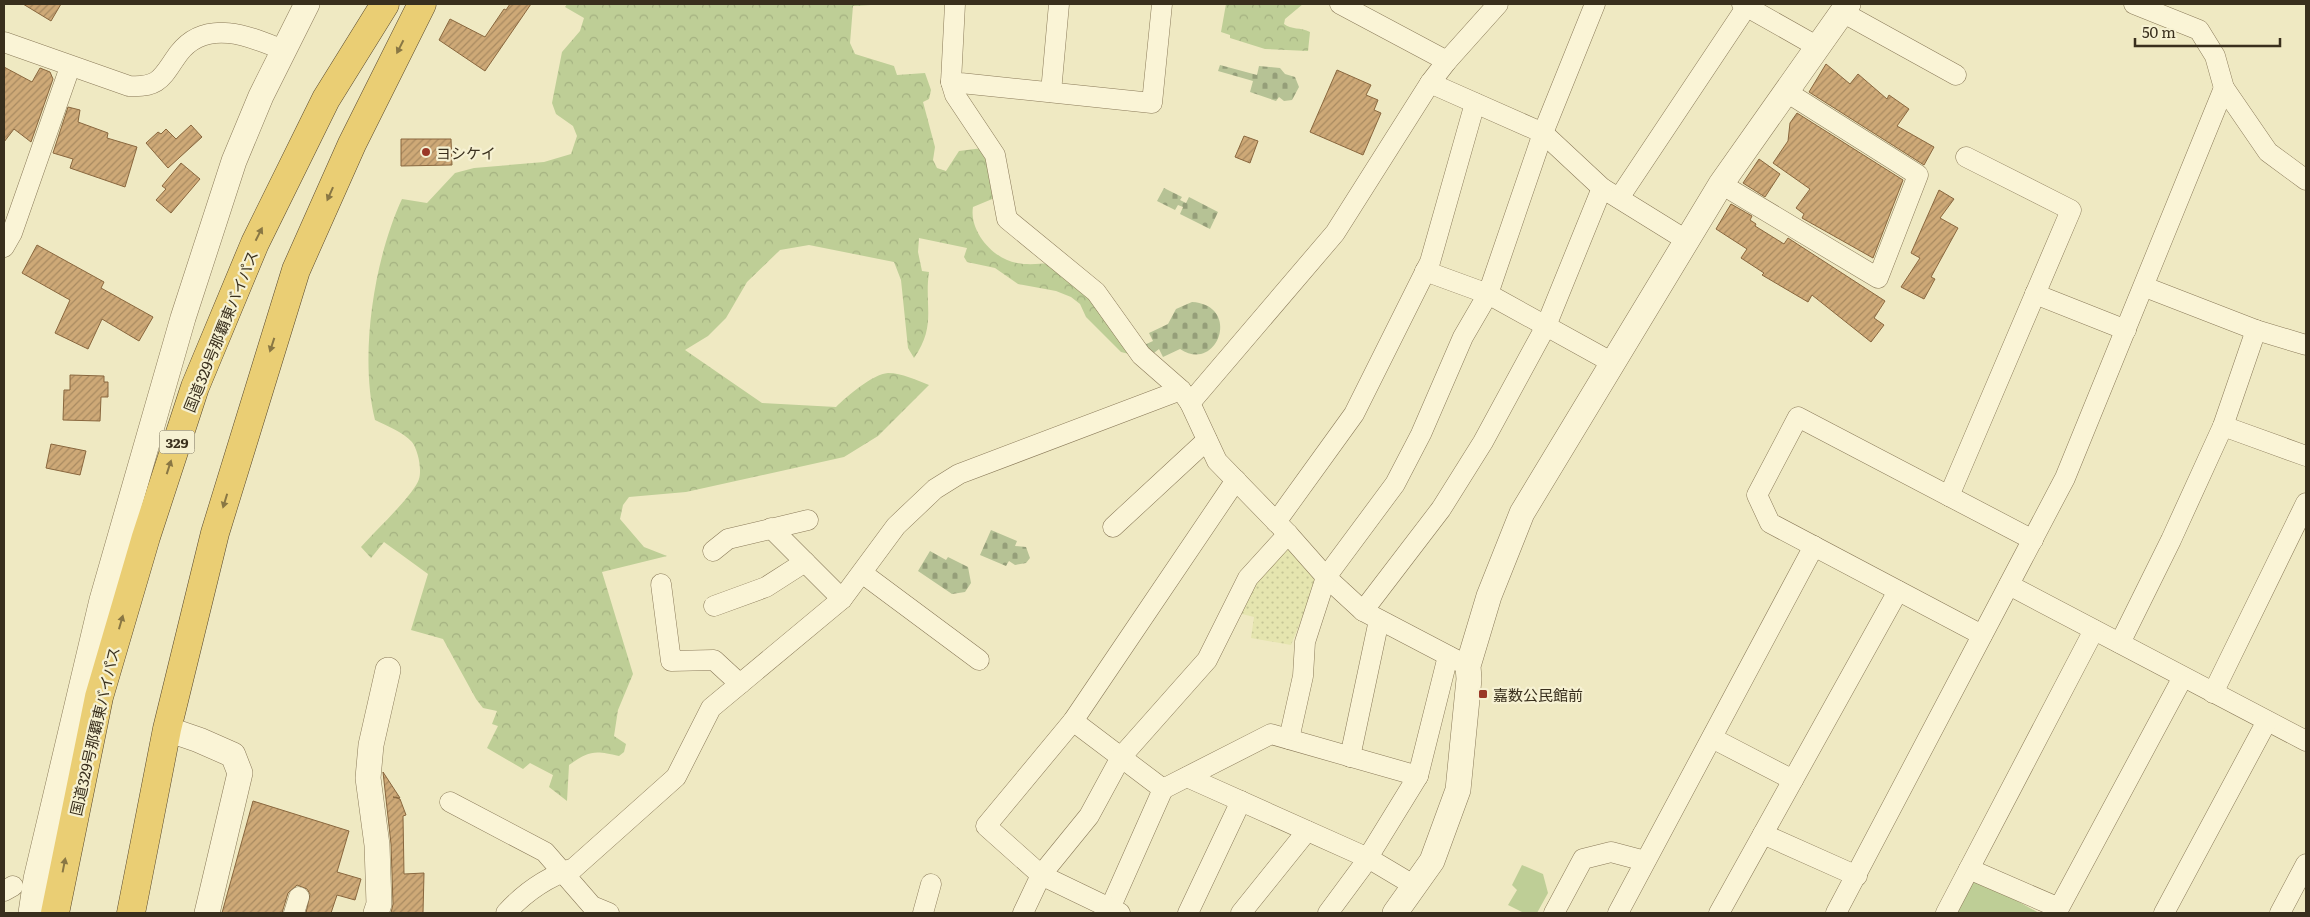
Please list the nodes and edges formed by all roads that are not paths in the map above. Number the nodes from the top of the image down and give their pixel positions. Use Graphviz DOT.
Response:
graph roads {
  1 [pos="307,4"];
  2 [pos="385,4"];
  3 [pos="422,4"];
  4 [pos="955,4"];
  5 [pos="1059,4"];
  6 [pos="1162,4"];
  7 [pos="1340,4"];
  8 [pos="1498,4"];
  9 [pos="1596,4"];
  10 [pos="2134,4"];
  11 [pos="1756,7"];
  12 [pos="1845,8"];
  13 [pos="4,42"];
  14 [pos="1818,47"];
  15 [pos="282,50"];
  16 [pos="1447,60"];
  17 [pos="70,67"];
  18 [pos="1956,75"];
  19 [pos="951,82"];
  20 [pos="1430,83"];
  21 [pos="2224,88"];
  22 [pos="1785,91"];
  23 [pos="1051,92"];
  24 [pos="1475,103"];
  25 [pos="1543,133"];
  26 [pos="1966,156"];
  27 [pos="2306,180"];
  28 [pos="1721,184"];
  29 [pos="1611,193"];
  30 [pos="1686,240"];
  31 [pos="4,248"];
  32 [pos="1425,271"];
  33 [pos="2145,287"];
  34 [pos="1488,294"];
  35 [pos="2035,294"];
  36 [pos="1546,326"];
  37 [pos="2126,330"];
  38 [pos="2256,330"];
  39 [pos="2306,345"];
  40 [pos="1613,363"];
  41 [pos="1186,397"];
  42 [pos="2223,426"];
  43 [pos="1207,440"];
  44 [pos="2306,456"];
  45 [pos="1236,480"];
  46 [pos="1949,496"];
  47 [pos="2306,503"];
  48 [pos="808,520"];
  49 [pos="1114,527"];
  50 [pos="771,528"];
  51 [pos="1282,528"];
  52 [pos="2033,540"];
  53 [pos="1814,546"];
  54 [pos="713,551"];
  55 [pos="805,562"];
  56 [pos="862,573"];
  57 [pos="1326,577"];
  58 [pos="660,584"];
  59 [pos="2009,585"];
  60 [pos="1898,591"];
  61 [pos="842,599"];
  62 [pos="714,606"];
  63 [pos="1371,615"];
  64 [pos="2094,630"];
  65 [pos="1982,635"];
  66 [pos="2120,644"];
  67 [pos="979,660"];
  68 [pos="1458,661"];
  69 [pos="388,670"];
  70 [pos="2183,677"];
  71 [pos="740,684"];
  72 [pos="2213,693"];
  73 [pos="2267,721"];
  74 [pos="1073,722"];
  75 [pos="166,729"];
  76 [pos="1712,738"];
  77 [pos="1289,739"];
  78 [pos="2306,742"];
  79 [pos="1350,756"];
  80 [pos="1121,757"];
  81 [pos="1418,776"];
  82 [pos="1187,777"];
  83 [pos="1793,780"];
  84 [pos="1163,789"];
  85 [pos="1241,801"];
  86 [pos="450,802"];
  87 [pos="1307,831"];
  88 [pos="1763,834"];
  89 [pos="1368,858"];
  90 [pos="1645,861"];
  91 [pos="2306,864"];
  92 [pos="1969,869"];
  93 [pos="562,872"];
  94 [pos="1042,875"];
  95 [pos="1857,876"];
  96 [pos="930,884"];
  97 [pos="1415,886"];
  98 [pos="1113,912"];
  99 [pos="30,913"];
  100 [pos="54,913"];
  101 [pos="131,913"];
  102 [pos="207,913"];
  103 [pos="376,913"];
  104 [pos="506,913"];
  105 [pos="609,913"];
  106 [pos="923,913"];
  107 [pos="1023,913"];
  108 [pos="1188,913"];
  109 [pos="1241,913"];
  110 [pos="1328,913"];
  111 [pos="1396,913"];
  112 [pos="1554,913"];
  113 [pos="1618,913"];
  114 [pos="1719,913"];
  115 [pos="1836,913"];
  116 [pos="1946,913"];
  117 [pos="2164,913"];
  118 [pos="2280,913"];
  1 -- 15 [label="street"];
  100 -- 2 [label="highway, 国道329号那覇東バイパス / 329, one-way"];
  3 -- 75 [label="highway, one-way"];
  4 -- 19 [label="street"];
  5 -- 23 [label="street"];
  6 -- 23 [label="street"];
  7 -- 16 [label="street"];
  8 -- 16 [label="street"];
  9 -- 25 [label="street"];
  10 -- 21 [label="street"];
  11 -- 14 [label="street"];
  11 -- 29 [label="street"];
  12 -- 14 [label="street"];
  12 -- 18 [label="street"];
  13 -- 17 [label="street"];
  14 -- 22 [label="street"];
  15 -- 17 [label="street"];
  15 -- 99 [label="street"];
  16 -- 20 [label="street"];
  17 -- 31 [label="street"];
  19 -- 23 [label="street"];
  19 -- 41 [label="street"];
  20 -- 24 [label="street"];
  20 -- 41 [label="street"];
  21 -- 27 [label="street"];
  21 -- 33 [label="street"];
  22 -- 28 [label="street"];
  22 -- 28 [label="street"];
  24 -- 25 [label="street"];
  24 -- 32 [label="street"];
  25 -- 29 [label="street"];
  25 -- 34 [label="street"];
  26 -- 35 [label="street"];
  28 -- 30 [label="street"];
  29 -- 30 [label="street"];
  29 -- 36 [label="street"];
  30 -- 40 [label="street"];
  32 -- 34 [label="street"];
  32 -- 51 [label="street"];
  33 -- 37 [label="street"];
  33 -- 38 [label="street"];
  34 -- 36 [label="street"];
  34 -- 57 [label="street"];
  35 -- 37 [label="street"];
  35 -- 46 [label="street"];
  36 -- 40 [label="street"];
  36 -- 63 [label="street"];
  37 -- 52 [label="street"];
  38 -- 39 [label="street"];
  38 -- 42 [label="street"];
  40 -- 68 [label="street"];
  41 -- 43 [label="street"];
  41 -- 56 [label="street"];
  42 -- 44 [label="street"];
  42 -- 66 [label="street"];
  43 -- 45 [label="street"];
  43 -- 49 [label="street"];
  45 -- 51 [label="street"];
  45 -- 74 [label="street"];
  46 -- 52 [label="street"];
  46 -- 53 [label="street"];
  47 -- 72 [label="street"];
  48 -- 50 [label="street"];
  50 -- 54 [label="street"];
  50 -- 55 [label="street"];
  51 -- 57 [label="street"];
  51 -- 80 [label="street"];
  52 -- 59 [label="street"];
  53 -- 60 [label="street"];
  53 -- 76 [label="street"];
  55 -- 61 [label="street"];
  55 -- 62 [label="street"];
  56 -- 61 [label="street"];
  56 -- 67 [label="street"];
  57 -- 63 [label="street"];
  57 -- 77 [label="street"];
  58 -- 71 [label="street"];
  59 -- 64 [label="street"];
  59 -- 65 [label="street"];
  60 -- 65 [label="street"];
  60 -- 83 [label="street"];
  61 -- 71 [label="street"];
  63 -- 68 [label="street"];
  63 -- 79 [label="street"];
  64 -- 66 [label="street"];
  64 -- 92 [label="street"];
  65 -- 95 [label="street"];
  66 -- 70 [label="street"];
  68 -- 81 [label="street"];
  68 -- 97 [label="street"];
  69 -- 103 [label="street"];
  70 -- 72 [label="street"];
  70 -- 92 [label="street"];
  71 -- 93 [label="street"];
  72 -- 73 [label="street"];
  73 -- 78 [label="street"];
  73 -- 117 [label="street"];
  74 -- 80 [label="street"];
  74 -- 94 [label="street"];
  75 -- 101 [label="highway"];
  75 -- 102 [label="street"];
  76 -- 83 [label="street"];
  76 -- 90 [label="street"];
  77 -- 79 [label="street"];
  77 -- 82 [label="street"];
  79 -- 81 [label="street"];
  80 -- 84 [label="street"];
  80 -- 94 [label="street"];
  81 -- 89 [label="street"];
  82 -- 84 [label="street"];
  82 -- 85 [label="street"];
  83 -- 88 [label="street"];
  84 -- 98 [label="street"];
  85 -- 87 [label="street"];
  85 -- 108 [label="street"];
  86 -- 93 [label="street"];
  87 -- 89 [label="street"];
  87 -- 109 [label="street"];
  88 -- 95 [label="street"];
  88 -- 114 [label="street"];
  89 -- 97 [label="street"];
  89 -- 110 [label="street"];
  90 -- 112 [label="street"];
  90 -- 113 [label="street"];
  91 -- 118 [label="street"];
  92 -- 116 [label="street"];
  93 -- 104 [label="street"];
  93 -- 105 [label="street"];
  94 -- 98 [label="street"];
  94 -- 107 [label="street"];
  95 -- 115 [label="street"];
  96 -- 106 [label="street"];
  97 -- 111 [label="street"];
}
